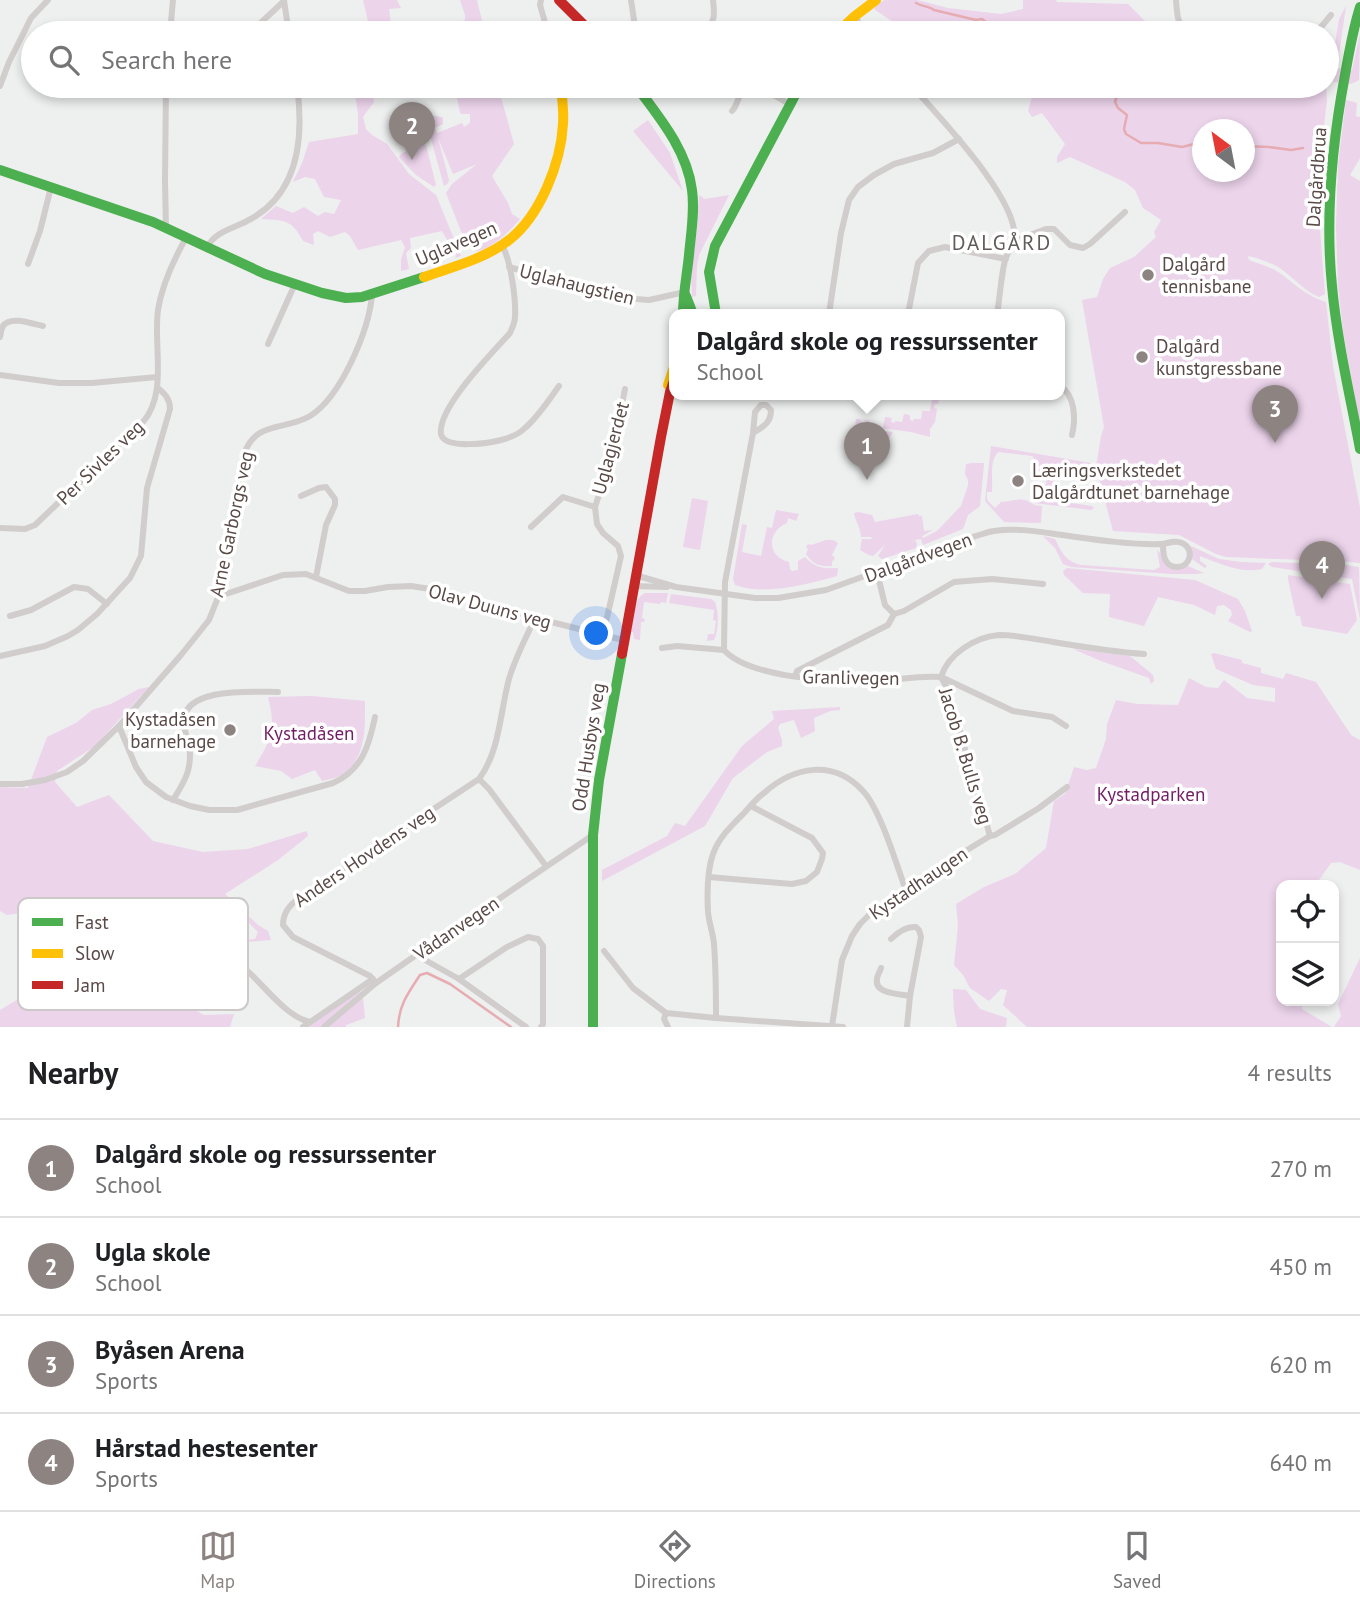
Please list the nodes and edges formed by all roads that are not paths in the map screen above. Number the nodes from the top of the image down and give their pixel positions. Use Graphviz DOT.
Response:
graph roads {
  1 [pos="48,0"];
  2 [pos="173,0"];
  3 [pos="541,0"];
  4 [pos="559,0"];
  5 [pos="631,0"];
  6 [pos="713,0"];
  7 [pos="876,0"];
  8 [pos="1176,0"];
  9 [pos="284,1"];
  10 [pos="1360,7"];
  11 [pos="1331,15"];
  12 [pos="855,16"];
  13 [pos="30,21"];
  14 [pos="171,21"];
  15 [pos="263,21"];
  16 [pos="287,21"];
  17 [pos="545,21"];
  18 [pos="580,21"];
  19 [pos="634,21"];
  20 [pos="713,21"];
  21 [pos="850,21"];
  22 [pos="858,21"];
  23 [pos="1179,21"];
  24 [pos="1326,21"];
  25 [pos="21,38"];
  26 [pos="0,86"];
  27 [pos="166,98"];
  28 [pos="297,98"];
  29 [pos="562,98"];
  30 [pos="645,98"];
  31 [pos="738,98"];
  32 [pos="779,98"];
  33 [pos="793,98"];
  34 [pos="923,98"];
  35 [pos="789,104"];
  36 [pos="732,111"];
  37 [pos="959,139"];
  38 [pos="0,170"];
  39 [pos="51,187"];
  40 [pos="1125,212"];
  41 [pos="166,228"];
  42 [pos="186,238"];
  43 [pos="1014,241"];
  44 [pos="502,245"];
  45 [pos="207,247"];
  46 [pos="1006,258"];
  47 [pos="28,264"];
  48 [pos="509,267"];
  49 [pos="295,284"];
  50 [pos="685,292"];
  51 [pos="372,295"];
  52 [pos="683,309"];
  53 [pos="691,309"];
  54 [pos="714,309"];
  55 [pos="830,309"];
  56 [pos="909,309"];
  57 [pos="998,309"];
  58 [pos="43,326"];
  59 [pos="0,337"];
  60 [pos="268,344"];
  61 [pos="0,375"];
  62 [pos="157,376"];
  63 [pos="559,386"];
  64 [pos="158,388"];
  65 [pos="625,389"];
  66 [pos="1065,391"];
  67 [pos="669,398"];
  68 [pos="766,400"];
  69 [pos="766,405"];
  70 [pos="753,433"];
  71 [pos="1072,435"];
  72 [pos="1360,449"];
  73 [pos="300,496"];
  74 [pos="595,507"];
  75 [pos="531,527"];
  76 [pos="0,528"];
  77 [pos="1163,545"];
  78 [pos="877,572"];
  79 [pos="635,575"];
  80 [pos="316,577"];
  81 [pos="1043,584"];
  82 [pos="633,586"];
  83 [pos="676,587"];
  84 [pos="724,594"];
  85 [pos="219,595"];
  86 [pos="107,604"];
  87 [pos="894,614"];
  88 [pos="10,616"];
  89 [pos="535,618"];
  90 [pos="603,635"];
  91 [pos="623,640"];
  92 [pos="662,648"];
  93 [pos="724,650"];
  94 [pos="1144,654"];
  95 [pos="0,656"];
  96 [pos="795,676"];
  97 [pos="941,677"];
  98 [pos="278,692"];
  99 [pos="375,717"];
  100 [pos="119,726"];
  101 [pos="1066,726"];
  102 [pos="479,779"];
  103 [pos="0,784"];
  104 [pos="1067,787"];
  105 [pos="173,800"];
  106 [pos="751,806"];
  107 [pos="593,835"];
  108 [pos="990,836"];
  109 [pos="546,866"];
  110 [pos="709,877"];
  111 [pos="905,888"];
  112 [pos="891,939"];
  113 [pos="604,951"];
  114 [pos="419,953"];
  115 [pos="881,968"];
  116 [pos="248,970"];
  117 [pos="459,979"];
  118 [pos="375,981"];
  119 [pos="910,996"];
  120 [pos="666,1013"];
  121 [pos="716,1018"];
  122 [pos="310,1022"];
  123 [pos="832,1026"];
  124 [pos="303,1027"];
  125 [pos="324,1027"];
  126 [pos="526,1027"];
  127 [pos="541,1027"];
  128 [pos="593,1027"];
  129 [pos="668,1027"];
  130 [pos="843,1027"];
  131 [pos="908,1027"];
  1 -- 13 [label="street"];
  2 -- 14 [label="street"];
  3 -- 17 [label="street"];
  4 -- 18 [label="street"];
  5 -- 19 [label="street"];
  6 -- 20 [label="street"];
  7 -- 12 [label="street"];
  8 -- 23 [label="street"];
  9 -- 15 [label="street"];
  9 -- 16 [label="street"];
  10 -- 72 [label="street, Dalgårdbrua"];
  11 -- 24 [label="street"];
  12 -- 21 [label="street"];
  12 -- 22 [label="street"];
  25 -- 26 [label="street"];
  27 -- 41 [label="street"];
  28 -- 45 [label="street"];
  29 -- 44 [label="street, Uglavegen"];
  30 -- 50 [label="street"];
  31 -- 36 [label="street"];
  32 -- 35 [label="street"];
  33 -- 35 [label="street"];
  34 -- 37 [label="street"];
  35 -- 54 [label="street"];
  37 -- 43 [label="street"];
  37 -- 55 [label="street"];
  38 -- 39 [label="street, Uglavegen"];
  39 -- 41 [label="street, Uglavegen"];
  39 -- 47 [label="street"];
  40 -- 43 [label="street"];
  41 -- 42 [label="street, Uglavegen"];
  42 -- 45 [label="street, Uglavegen"];
  42 -- 62 [label="street, Per Sivles veg"];
  43 -- 46 [label="street"];
  44 -- 48 [label="street"];
  44 -- 51 [label="street, Uglavegen"];
  45 -- 49 [label="street, Uglavegen"];
  46 -- 56 [label="street"];
  46 -- 57 [label="street"];
  48 -- 50 [label="street, Uglahaugstien"];
  48 -- 63 [label="street"];
  49 -- 51 [label="street, Uglavegen"];
  49 -- 60 [label="street"];
  50 -- 52 [label="street"];
  50 -- 53 [label="street"];
  51 -- 85 [label="street, Arne Garborgs veg"];
  58 -- 59 [label="street"];
  61 -- 62 [label="street"];
  62 -- 64 [label="street, Per Sivles veg"];
  64 -- 76 [label="street, Per Sivles veg"];
  64 -- 86 [label="street"];
  65 -- 74 [label="street, Uglagjerdet"];
  66 -- 71 [label="street"];
  67 -- 79 [label="street, Odd Husbys veg"];
  68 -- 69 [label="street"];
  69 -- 70 [label="street"];
  69 -- 70 [label="street"];
  70 -- 84 [label="street"];
  73 -- 80 [label="street"];
  74 -- 75 [label="street, Uglagjerdet"];
  74 -- 90 [label="street, Uglagjerdet"];
  77 -- 77 [label="street, Dalgårdvegen"];
  77 -- 78 [label="street, Dalgårdvegen"];
  78 -- 84 [label="street, Dalgårdvegen"];
  78 -- 87 [label="street"];
  79 -- 82 [label="street, Odd Husbys veg"];
  79 -- 83 [label="street, Dalgårdvegen"];
  80 -- 85 [label="street, Olav Duuns veg"];
  80 -- 89 [label="street, Olav Duuns veg"];
  81 -- 87 [label="street"];
  82 -- 83 [label="street, Dalgårdvegen"];
  82 -- 91 [label="street, Odd Husbys veg"];
  83 -- 84 [label="street, Dalgårdvegen"];
  84 -- 93 [label="street"];
  85 -- 100 [label="street, Arne Garborgs veg"];
  86 -- 88 [label="street"];
  86 -- 95 [label="street"];
  87 -- 96 [label="street"];
  89 -- 90 [label="street, Olav Duuns veg"];
  89 -- 102 [label="street"];
  90 -- 91 [label="street, Olav Duuns veg"];
  91 -- 107 [label="street, Odd Husbys veg"];
  92 -- 93 [label="street, Granlivegen"];
  93 -- 96 [label="street, Granlivegen"];
  94 -- 97 [label="street"];
  96 -- 97 [label="street, Granlivegen"];
  97 -- 101 [label="street, Granlivegen"];
  97 -- 108 [label="street, Jacob B. Bulls veg"];
  98 -- 105 [label="street"];
  99 -- 105 [label="street"];
  100 -- 103 [label="street, Arne Garborgs veg"];
  100 -- 105 [label="street"];
  102 -- 109 [label="street"];
  102 -- 118 [label="street, Anders Hovdens veg"];
  104 -- 108 [label="street, Kystadhaugen"];
  106 -- 110 [label="street"];
  106 -- 110 [label="street"];
  106 -- 111 [label="street"];
  107 -- 109 [label="street, Vådanvegen"];
  107 -- 128 [label="street, Odd Husbys veg"];
  108 -- 111 [label="street, Kystadhaugen"];
  109 -- 114 [label="street, Vådanvegen"];
  110 -- 121 [label="street"];
  111 -- 123 [label="street, Kystadhaugen"];
  112 -- 119 [label="street"];
  113 -- 120 [label="street"];
  114 -- 117 [label="street"];
  114 -- 118 [label="street, Vådanvegen"];
  115 -- 119 [label="street"];
  116 -- 122 [label="street"];
  117 -- 126 [label="street"];
  117 -- 127 [label="street"];
  118 -- 122 [label="street, Vådanvegen"];
  118 -- 125 [label="street, Vådanvegen"];
  119 -- 131 [label="street"];
  120 -- 121 [label="street"];
  120 -- 129 [label="street"];
  121 -- 123 [label="street"];
  122 -- 124 [label="street, Vådanvegen"];
  123 -- 130 [label="street"];
}
